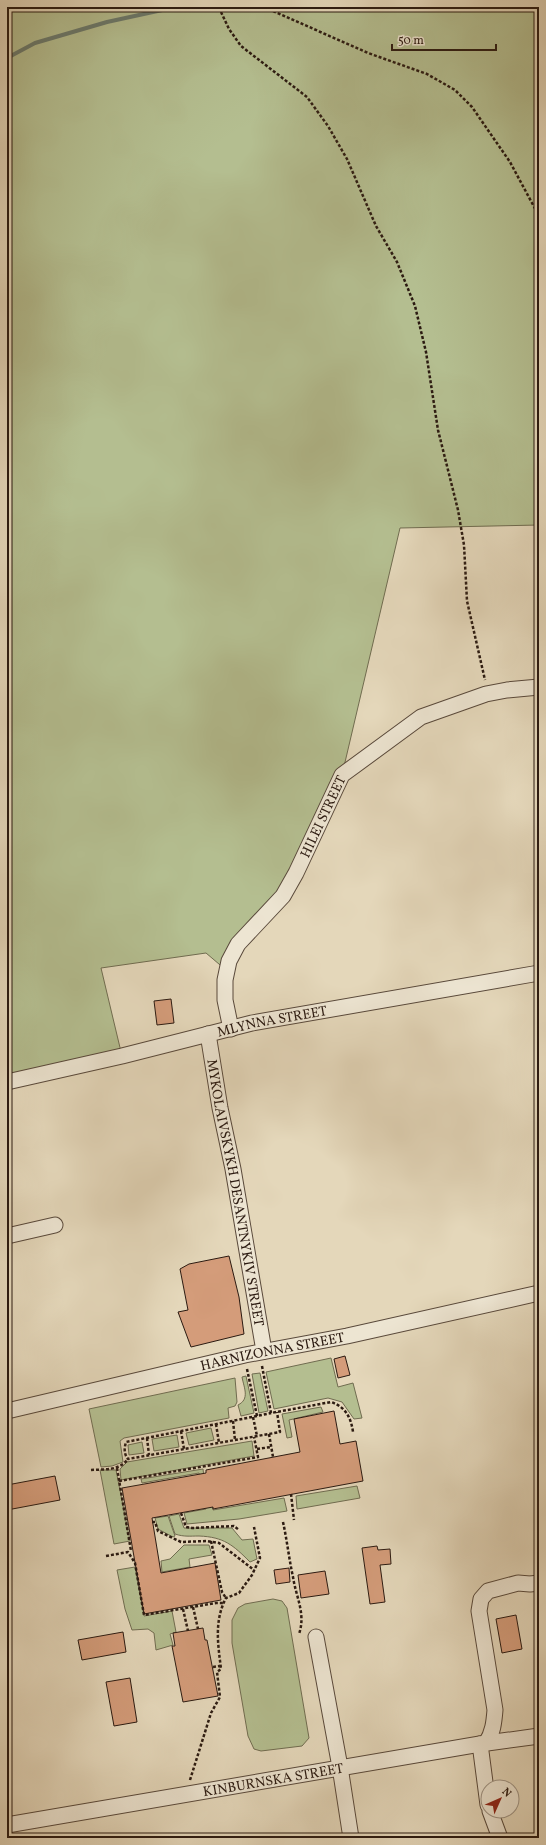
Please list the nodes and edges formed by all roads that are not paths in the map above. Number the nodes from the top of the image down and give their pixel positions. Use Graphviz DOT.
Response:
graph roads {
  1 [pos="539,687"];
  2 [pos="539,973"];
  3 [pos="230,1029"];
  4 [pos="208,1034"];
  5 [pos="7,1082"];
  6 [pos="55,1225"];
  7 [pos="7,1236"];
  8 [pos="539,1293"];
  9 [pos="256,1352"];
  10 [pos="7,1411"];
  11 [pos="539,1582"];
  12 [pos="316,1637"];
  13 [pos="539,1736"];
  14 [pos="483,1743"];
  15 [pos="340,1767"];
  16 [pos="486,1779"];
  17 [pos="493,1819"];
  18 [pos="7,1825"];
  19 [pos="351,1838"];
  20 [pos="500,1838"];
  1 -- 3 [label="street, HILEI STREET"];
  2 -- 3 [label="street, MLYNNA STREET"];
  3 -- 4 [label="street, MLYNNA STREET"];
  4 -- 5 [label="street, MLYNNA STREET"];
  4 -- 9 [label="street, MYKOLAIVSKYKH DESANTNYKIV STREET"];
  6 -- 7 [label="street"];
  8 -- 9 [label="street, HARNIZONNA STREET"];
  9 -- 10 [label="street, HARNIZONNA STREET"];
  11 -- 14 [label="street"];
  12 -- 15 [label="street"];
  13 -- 14 [label="street, KINBURNSKA STREET"];
  14 -- 15 [label="street, KINBURNSKA STREET"];
  14 -- 16 [label="street"];
  15 -- 18 [label="street, KINBURNSKA STREET"];
  15 -- 19 [label="street"];
  17 -- 20 [label="street"];
}
